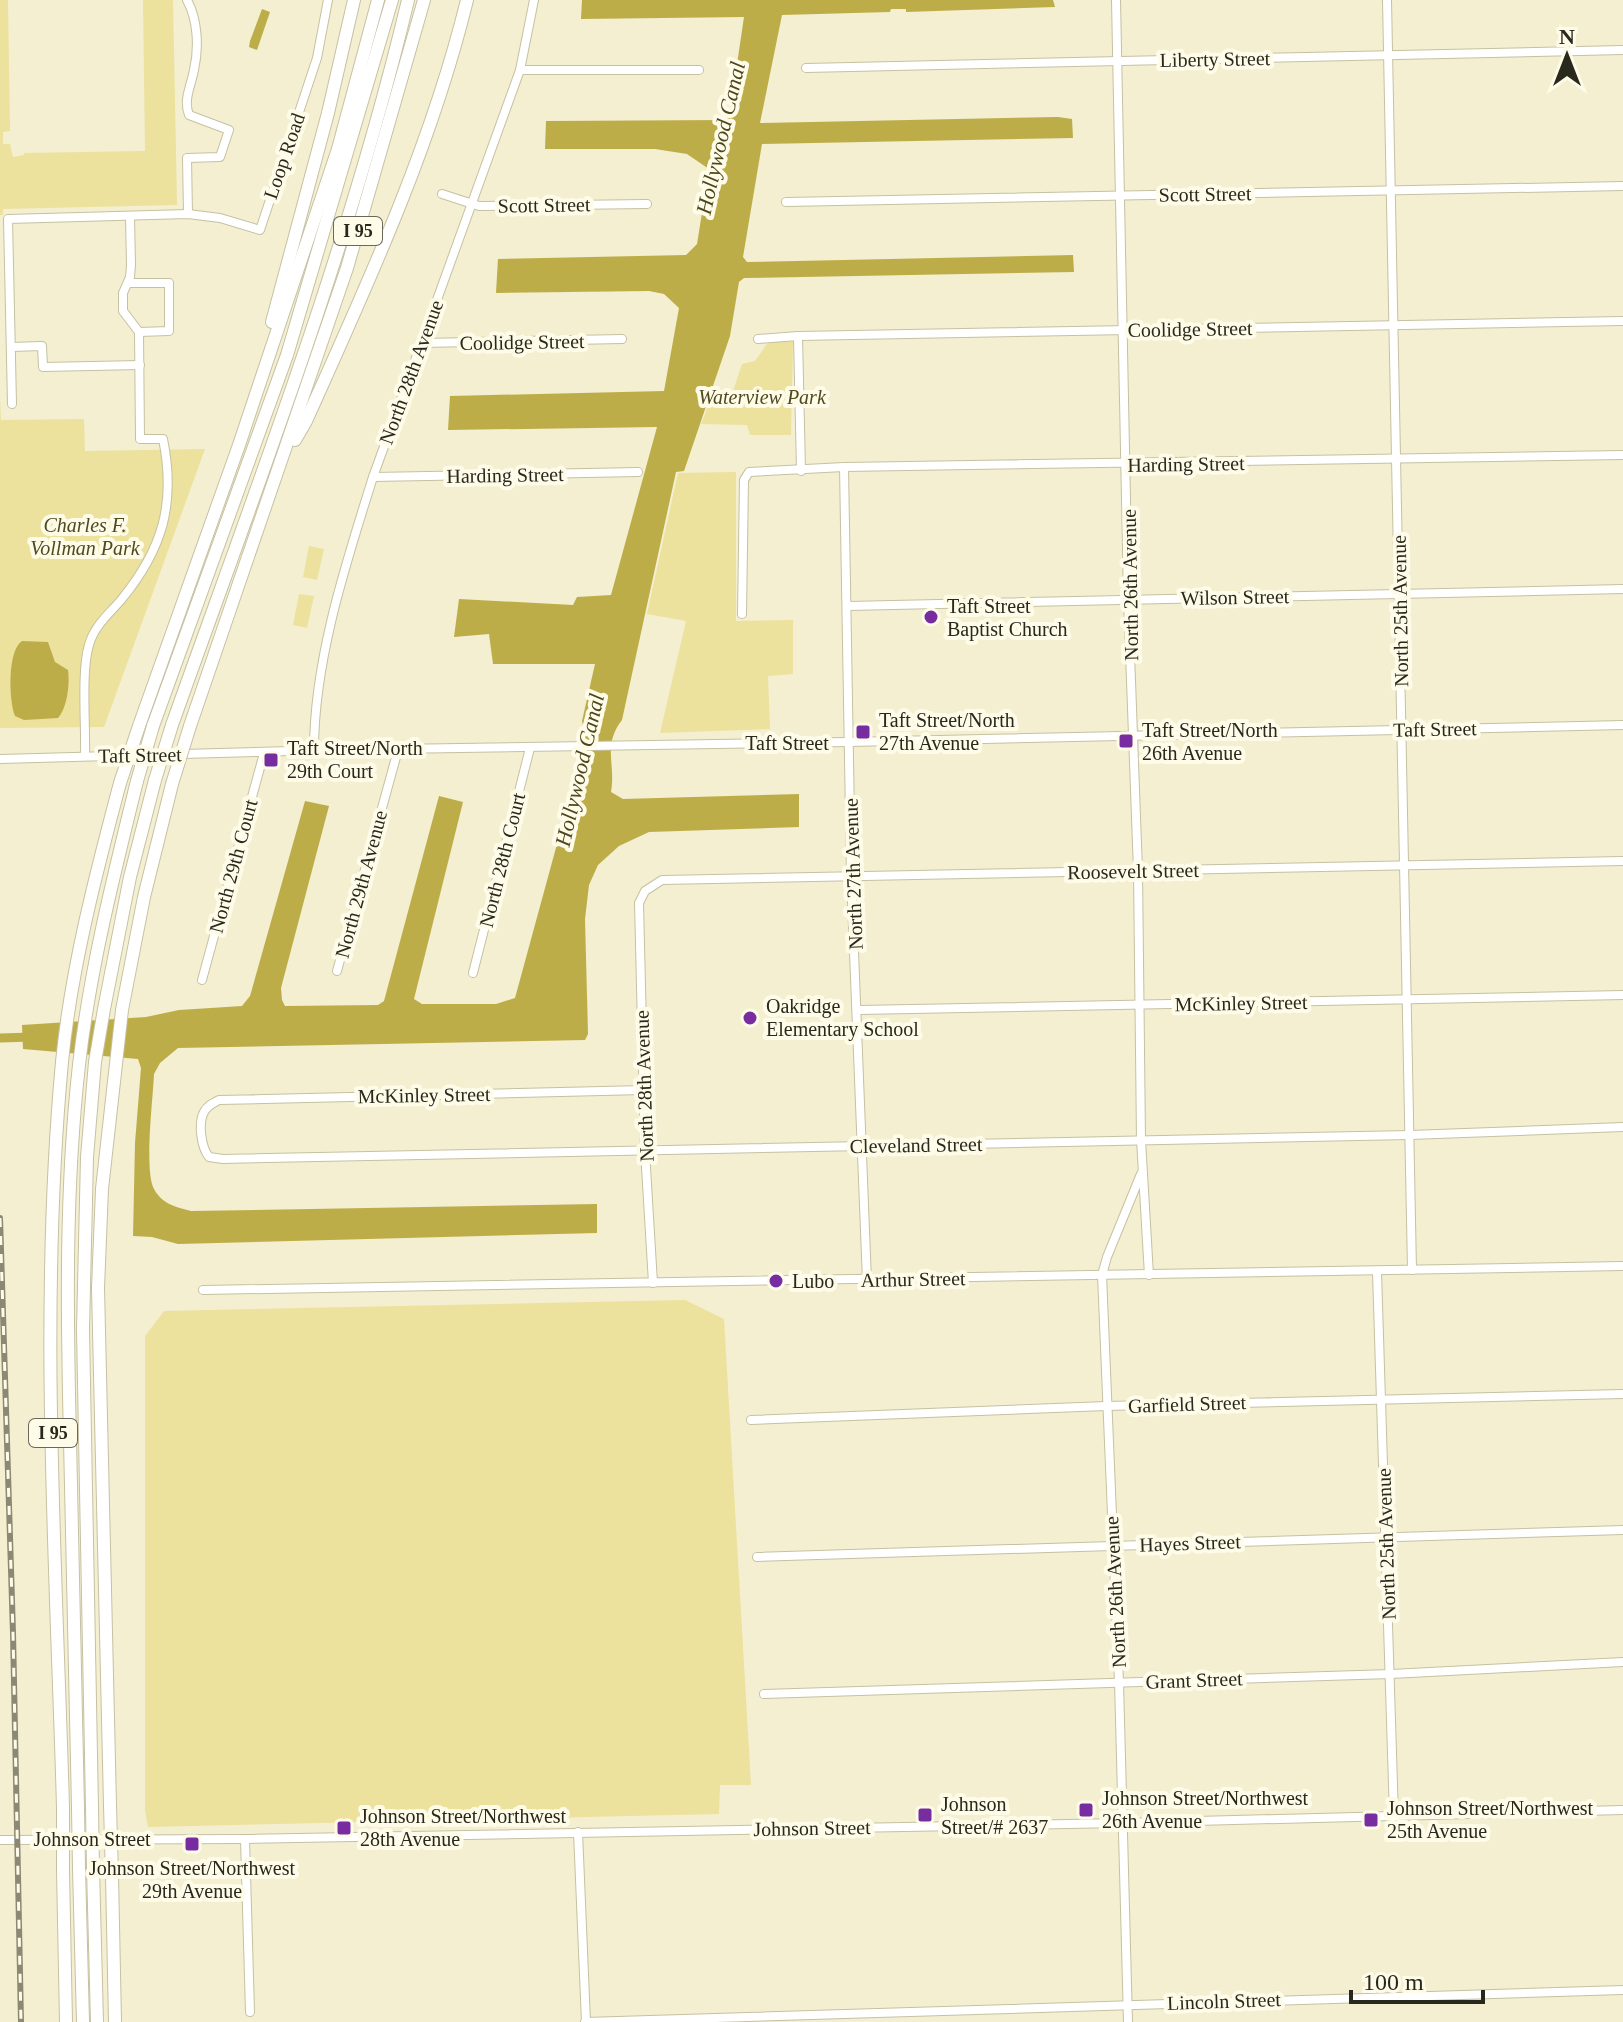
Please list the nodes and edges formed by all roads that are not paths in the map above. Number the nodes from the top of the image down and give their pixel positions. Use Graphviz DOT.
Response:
graph roads {
  1 [pos="187,0"];
  2 [pos="328,0"];
  3 [pos="354,0"];
  4 [pos="378,0"];
  5 [pos="392,0"];
  6 [pos="408,0"];
  7 [pos="424,0"];
  8 [pos="467,0"];
  9 [pos="534,0"];
  10 [pos="1116,0"];
  11 [pos="1387,0"];
  12 [pos="1623,50"];
  13 [pos="1388,56"];
  14 [pos="1118,60"];
  15 [pos="806,68"];
  16 [pos="520,70"];
  17 [pos="699,70"];
  18 [pos="1623,186"];
  19 [pos="1391,190"];
  20 [pos="442,194"];
  21 [pos="1121,196"];
  22 [pos="786,202"];
  23 [pos="471,204"];
  24 [pos="647,204"];
  25 [pos="188,214"];
  26 [pos="130,217"];
  27 [pos="128,283"];
  28 [pos="1623,321"];
  29 [pos="1394,326"];
  30 [pos="1124,330"];
  31 [pos="139,332"];
  32 [pos="798,336"];
  33 [pos="622,339"];
  34 [pos="758,339"];
  35 [pos="422,343"];
  36 [pos="11,347"];
  37 [pos="140,365"];
  38 [pos="12,404"];
  39 [pos="239,445"];
  40 [pos="1623,455"];
  41 [pos="283,460"];
  42 [pos="1396,460"];
  43 [pos="1128,465"];
  44 [pos="844,467"];
  45 [pos="801,471"];
  46 [pos="638,472"];
  47 [pos="373,477"];
  48 [pos="1623,589"];
  49 [pos="1400,594"];
  50 [pos="1128,599"];
  51 [pos="848,606"];
  52 [pos="742,614"];
  53 [pos="1623,725"];
  54 [pos="1402,729"];
  55 [pos="1135,734"];
  56 [pos="849,742"];
  57 [pos="530,748"];
  58 [pos="314,750"];
  59 [pos="398,750"];
  60 [pos="264,753"];
  61 [pos="85,756"];
  62 [pos="0,759"];
  63 [pos="1623,861"];
  64 [pos="1406,865"];
  65 [pos="1138,871"];
  66 [pos="851,876"];
  67 [pos="645,891"];
  68 [pos="337,971"];
  69 [pos="473,973"];
  70 [pos="202,980"];
  71 [pos="1623,995"];
  72 [pos="1407,999"];
  73 [pos="1141,1005"];
  74 [pos="859,1010"];
  75 [pos="644,1090"];
  76 [pos="1623,1127"];
  77 [pos="1410,1135"];
  78 [pos="1141,1140"];
  79 [pos="863,1146"];
  80 [pos="645,1151"];
  81 [pos="209,1157"];
  82 [pos="1143,1169"];
  83 [pos="1623,1266"];
  84 [pos="1412,1270"];
  85 [pos="1377,1272"];
  86 [pos="1102,1275"];
  87 [pos="1149,1275"];
  88 [pos="867,1281"];
  89 [pos="653,1283"];
  90 [pos="203,1290"];
  91 [pos="1623,1394"];
  92 [pos="1381,1399"];
  93 [pos="1106,1406"];
  94 [pos="751,1420"];
  95 [pos="1623,1530"];
  96 [pos="1384,1537"];
  97 [pos="1114,1546"];
  98 [pos="757,1557"];
  99 [pos="1623,1662"];
  100 [pos="1391,1674"];
  101 [pos="1119,1682"];
  102 [pos="764,1694"];
  103 [pos="1623,1810"];
  104 [pos="1394,1817"];
  105 [pos="1121,1823"];
  106 [pos="578,1832"];
  107 [pos="245,1839"];
  108 [pos="0,1840"];
  109 [pos="1623,1990"];
  110 [pos="1128,2004"];
  111 [pos="250,2012"];
  112 [pos="754,2020"];
  113 [pos="66,2022"];
  114 [pos="83,2022"];
  115 [pos="97,2022"];
  116 [pos="115,2022"];
  117 [pos="586,2022"];
  118 [pos="1128,2022"];
  1 -- 25 [label="street"];
  2 -- 25 [label="street, Loop Road"];
  3 -- 39 [label="highway"];
  4 -- 39 [label="highway, I 95"];
  5 -- 114 [label="highway, bridge"];
  6 -- 115 [label="highway, bridge"];
  7 -- 41 [label="highway, I 95"];
  8 -- 41 [label="highway"];
  9 -- 16 [label="street, North 28th Avenue"];
  10 -- 14 [label="street, North 26th Avenue"];
  11 -- 13 [label="street, North 25th Avenue"];
  12 -- 13 [label="street, Liberty Street"];
  13 -- 14 [label="street, Liberty Street"];
  13 -- 19 [label="street, North 25th Avenue"];
  14 -- 15 [label="street, Liberty Street"];
  14 -- 21 [label="street, North 26th Avenue"];
  16 -- 17 [label="street"];
  16 -- 23 [label="street, North 28th Avenue"];
  18 -- 19 [label="street, Scott Street"];
  19 -- 21 [label="street, Scott Street"];
  19 -- 29 [label="street, North 25th Avenue"];
  20 -- 23 [label="street, Scott Street"];
  21 -- 22 [label="street, Scott Street"];
  21 -- 30 [label="street, North 26th Avenue"];
  23 -- 24 [label="street, Scott Street"];
  23 -- 35 [label="street, North 28th Avenue"];
  25 -- 26 [label="street"];
  26 -- 27 [label="street"];
  26 -- 36 [label="street"];
  27 -- 31 [label="street"];
  27 -- 31 [label="street"];
  28 -- 29 [label="street, Coolidge Street"];
  29 -- 30 [label="street, Coolidge Street"];
  29 -- 42 [label="street, North 25th Avenue"];
  30 -- 32 [label="street, Coolidge Street"];
  30 -- 43 [label="street, North 26th Avenue"];
  31 -- 37 [label="street"];
  32 -- 34 [label="street, Coolidge Street"];
  32 -- 45 [label="street"];
  33 -- 35 [label="street, Coolidge Street"];
  35 -- 47 [label="street, North 28th Avenue"];
  36 -- 37 [label="street"];
  36 -- 38 [label="street"];
  37 -- 61 [label="street"];
  39 -- 113 [label="highway, I 95, bridge"];
  40 -- 42 [label="street, Harding Street"];
  41 -- 116 [label="highway, I 95, bridge"];
  42 -- 43 [label="street, Harding Street"];
  42 -- 49 [label="street, North 25th Avenue"];
  43 -- 44 [label="street, Harding Street"];
  43 -- 50 [label="street, North 26th Avenue"];
  44 -- 45 [label="street, Harding Street"];
  44 -- 51 [label="street, North 27th Avenue"];
  45 -- 52 [label="street, Harding Street"];
  46 -- 47 [label="street, Harding Street"];
  47 -- 58 [label="street, North 28th Avenue"];
  48 -- 49 [label="street, Wilson Street"];
  49 -- 50 [label="street, Wilson Street"];
  49 -- 54 [label="street, North 25th Avenue"];
  50 -- 51 [label="street, Wilson Street"];
  50 -- 55 [label="street, North 26th Avenue"];
  51 -- 56 [label="street, North 27th Avenue"];
  53 -- 54 [label="street, Taft Street"];
  54 -- 55 [label="street, Taft Street"];
  54 -- 64 [label="street, North 25th Avenue"];
  55 -- 56 [label="street, Taft Street"];
  55 -- 65 [label="street, North 26th Avenue"];
  56 -- 57 [label="street, Taft Street"];
  56 -- 66 [label="street, North 27th Avenue"];
  57 -- 59 [label="street, Taft Street"];
  57 -- 69 [label="street, North 28th Court"];
  58 -- 59 [label="street, Taft Street"];
  58 -- 60 [label="street, Taft Street"];
  59 -- 68 [label="street, North 29th Avenue"];
  60 -- 61 [label="street, Taft Street"];
  60 -- 70 [label="street, North 29th Court"];
  61 -- 62 [label="street, Taft Street"];
  63 -- 64 [label="street, Roosevelt Street"];
  64 -- 65 [label="street, Roosevelt Street"];
  64 -- 72 [label="street, North 25th Avenue"];
  65 -- 66 [label="street, Roosevelt Street"];
  65 -- 73 [label="street, North 26th Avenue"];
  66 -- 67 [label="street, Roosevelt Street"];
  66 -- 74 [label="street, North 27th Avenue"];
  67 -- 75 [label="street, North 28th Avenue"];
  71 -- 72 [label="street, McKinley Street"];
  72 -- 73 [label="street, McKinley Street"];
  72 -- 77 [label="street, North 25th Avenue"];
  73 -- 74 [label="street, McKinley Street"];
  73 -- 78 [label="street, North 26th Avenue"];
  74 -- 79 [label="street, North 27th Avenue"];
  75 -- 80 [label="street, North 28th Avenue"];
  75 -- 81 [label="street, McKinley Street"];
  76 -- 77 [label="street, Cleveland Street"];
  77 -- 78 [label="street, Cleveland Street"];
  77 -- 84 [label="street, North 25th Avenue"];
  78 -- 79 [label="street, Cleveland Street"];
  78 -- 82 [label="street, North 26th Avenue"];
  79 -- 80 [label="street, Cleveland Street"];
  79 -- 88 [label="street, North 27th Avenue"];
  80 -- 81 [label="street, Cleveland Street"];
  80 -- 89 [label="street, North 28th Avenue"];
  82 -- 86 [label="street, North 26th Avenue"];
  82 -- 87 [label="street, North 26th Avenue"];
  83 -- 84 [label="street, Arthur Street"];
  84 -- 85 [label="street, Arthur Street"];
  85 -- 87 [label="street, Arthur Street"];
  85 -- 92 [label="street, North 25th Avenue"];
  86 -- 87 [label="street, Arthur Street"];
  86 -- 88 [label="street, Arthur Street"];
  86 -- 93 [label="street, North 26th Avenue"];
  88 -- 89 [label="street, Arthur Street"];
  89 -- 90 [label="street, Arthur Street"];
  91 -- 92 [label="street, Garfield Street"];
  92 -- 93 [label="street, Garfield Street"];
  92 -- 96 [label="street, North 25th Avenue"];
  93 -- 94 [label="street, Garfield Street"];
  93 -- 97 [label="street, North 26th Avenue"];
  95 -- 96 [label="street, Hayes Street"];
  96 -- 97 [label="street, Hayes Street"];
  96 -- 100 [label="street, North 25th Avenue"];
  97 -- 98 [label="street, Hayes Street"];
  97 -- 101 [label="street, North 26th Avenue"];
  99 -- 100 [label="street, Grant Street"];
  100 -- 101 [label="street, Grant Street"];
  100 -- 104 [label="street, North 25th Avenue"];
  101 -- 102 [label="street, Grant Street"];
  101 -- 105 [label="street, North 26th Avenue"];
  103 -- 104 [label="street, Johnson Street"];
  104 -- 105 [label="street, Johnson Street"];
  105 -- 106 [label="street, Johnson Street"];
  105 -- 110 [label="street, North 26th Avenue"];
  106 -- 107 [label="street, Johnson Street"];
  106 -- 117 [label="street"];
  107 -- 108 [label="street, Johnson Street"];
  107 -- 111 [label="street"];
  109 -- 110 [label="street, Lincoln Street"];
  110 -- 112 [label="street, Lincoln Street"];
  110 -- 118 [label="street, North 26th Avenue"];
  112 -- 117 [label="street, Lincoln Street"];
}
